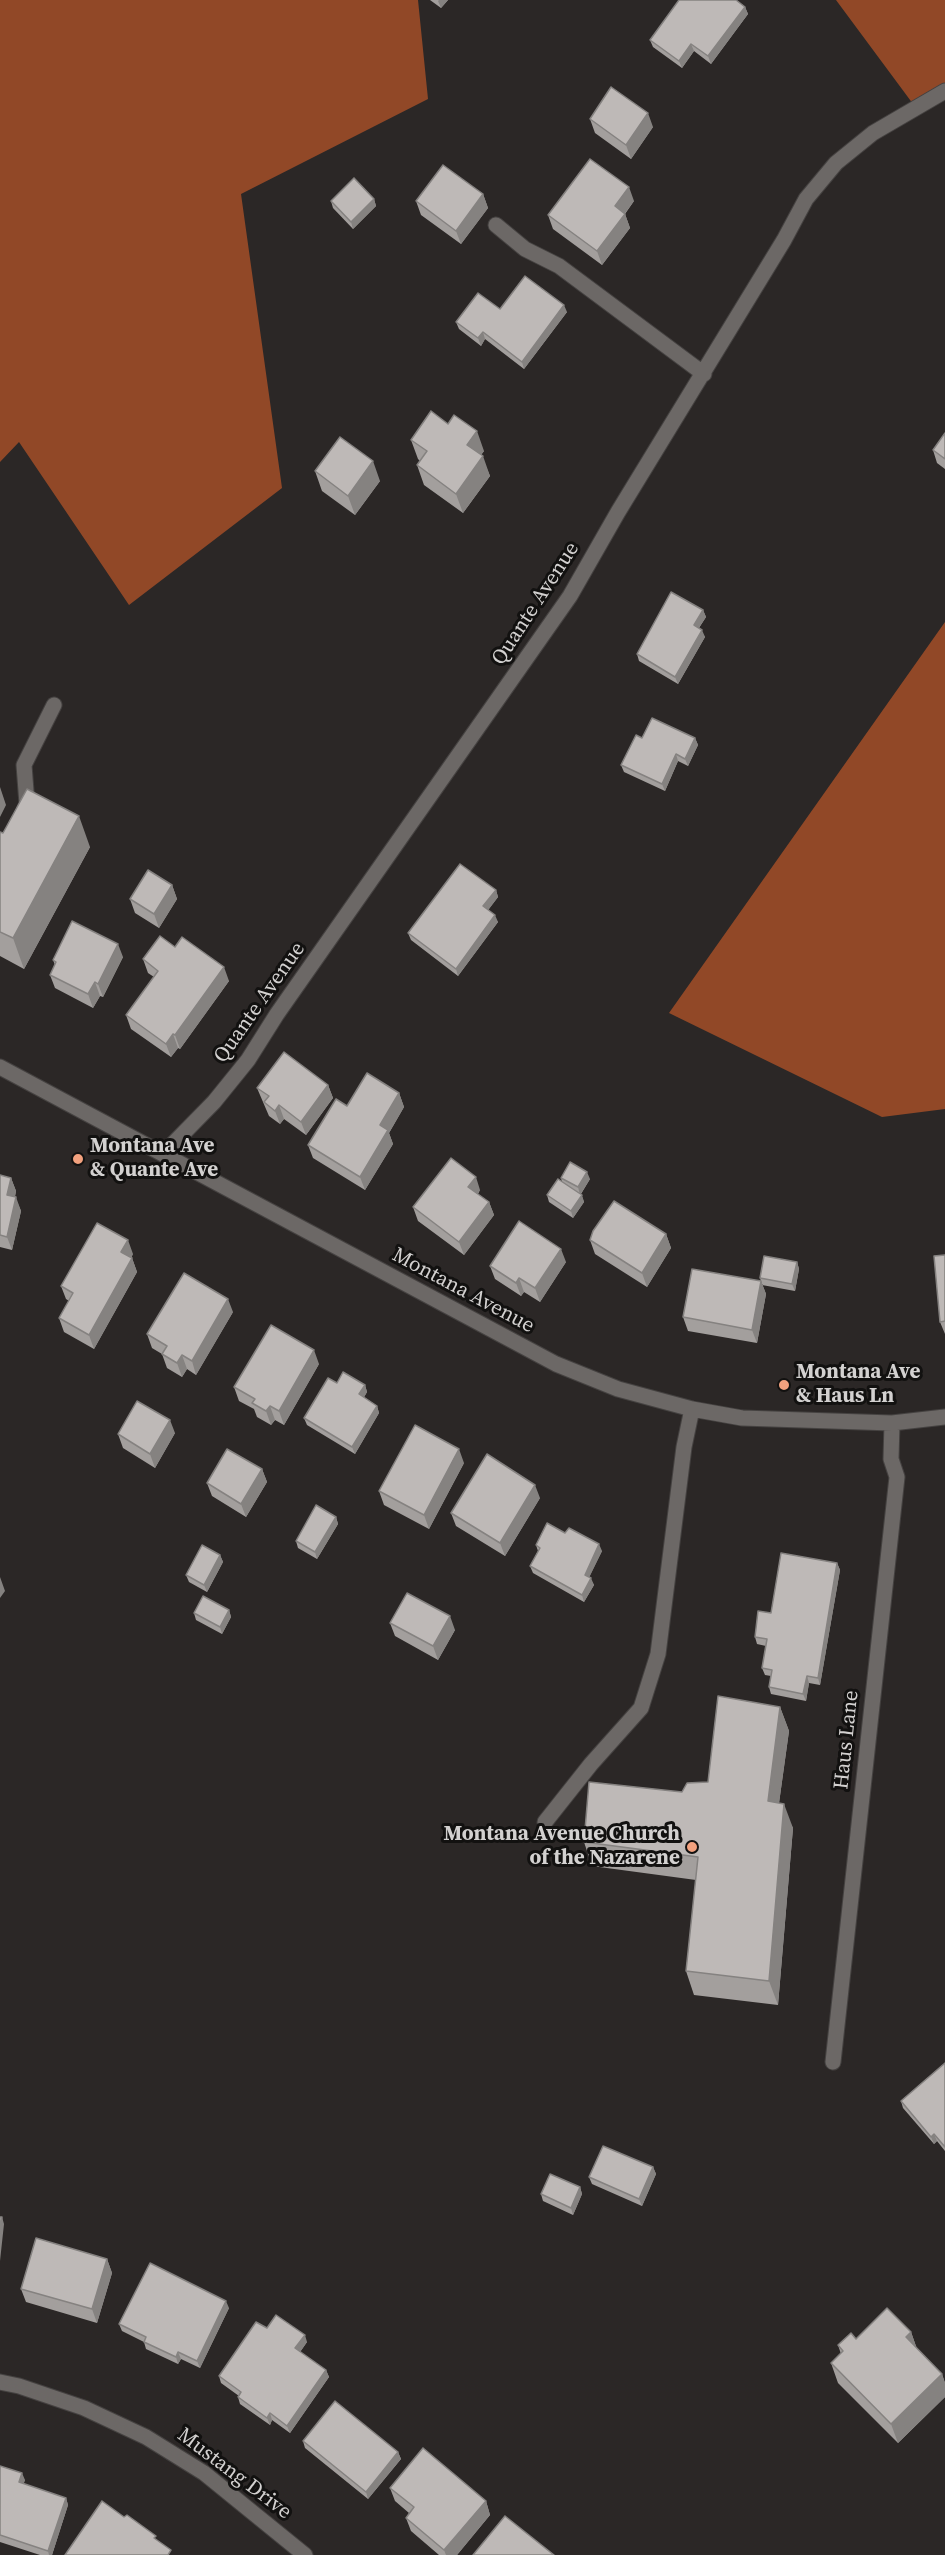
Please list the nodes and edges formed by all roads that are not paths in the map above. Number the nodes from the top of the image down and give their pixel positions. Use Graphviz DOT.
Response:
graph roads {
  1 [pos="945,91"];
  2 [pos="496,225"];
  3 [pos="704,374"];
  4 [pos="54,705"];
  5 [pos="16,824"];
  6 [pos="0,1067"];
  7 [pos="164,1153"];
  8 [pos="693,1409"];
  9 [pos="945,1416"];
  10 [pos="892,1423"];
  11 [pos="545,1822"];
  12 [pos="833,2062"];
  13 [pos="0,2382"];
  14 [pos="305,2555"];
  1 -- 3 [label="street, Quante Avenue"];
  2 -- 3 [label="street"];
  3 -- 7 [label="street, Quante Avenue"];
  4 -- 5 [label="street"];
  6 -- 7 [label="street, Montana Avenue"];
  7 -- 8 [label="street, Montana Avenue"];
  8 -- 10 [label="street, Montana Avenue"];
  8 -- 11 [label="street"];
  9 -- 10 [label="street, Montana Avenue"];
  10 -- 12 [label="street, Haus Lane"];
  13 -- 14 [label="street, Mustang Drive"];
}
